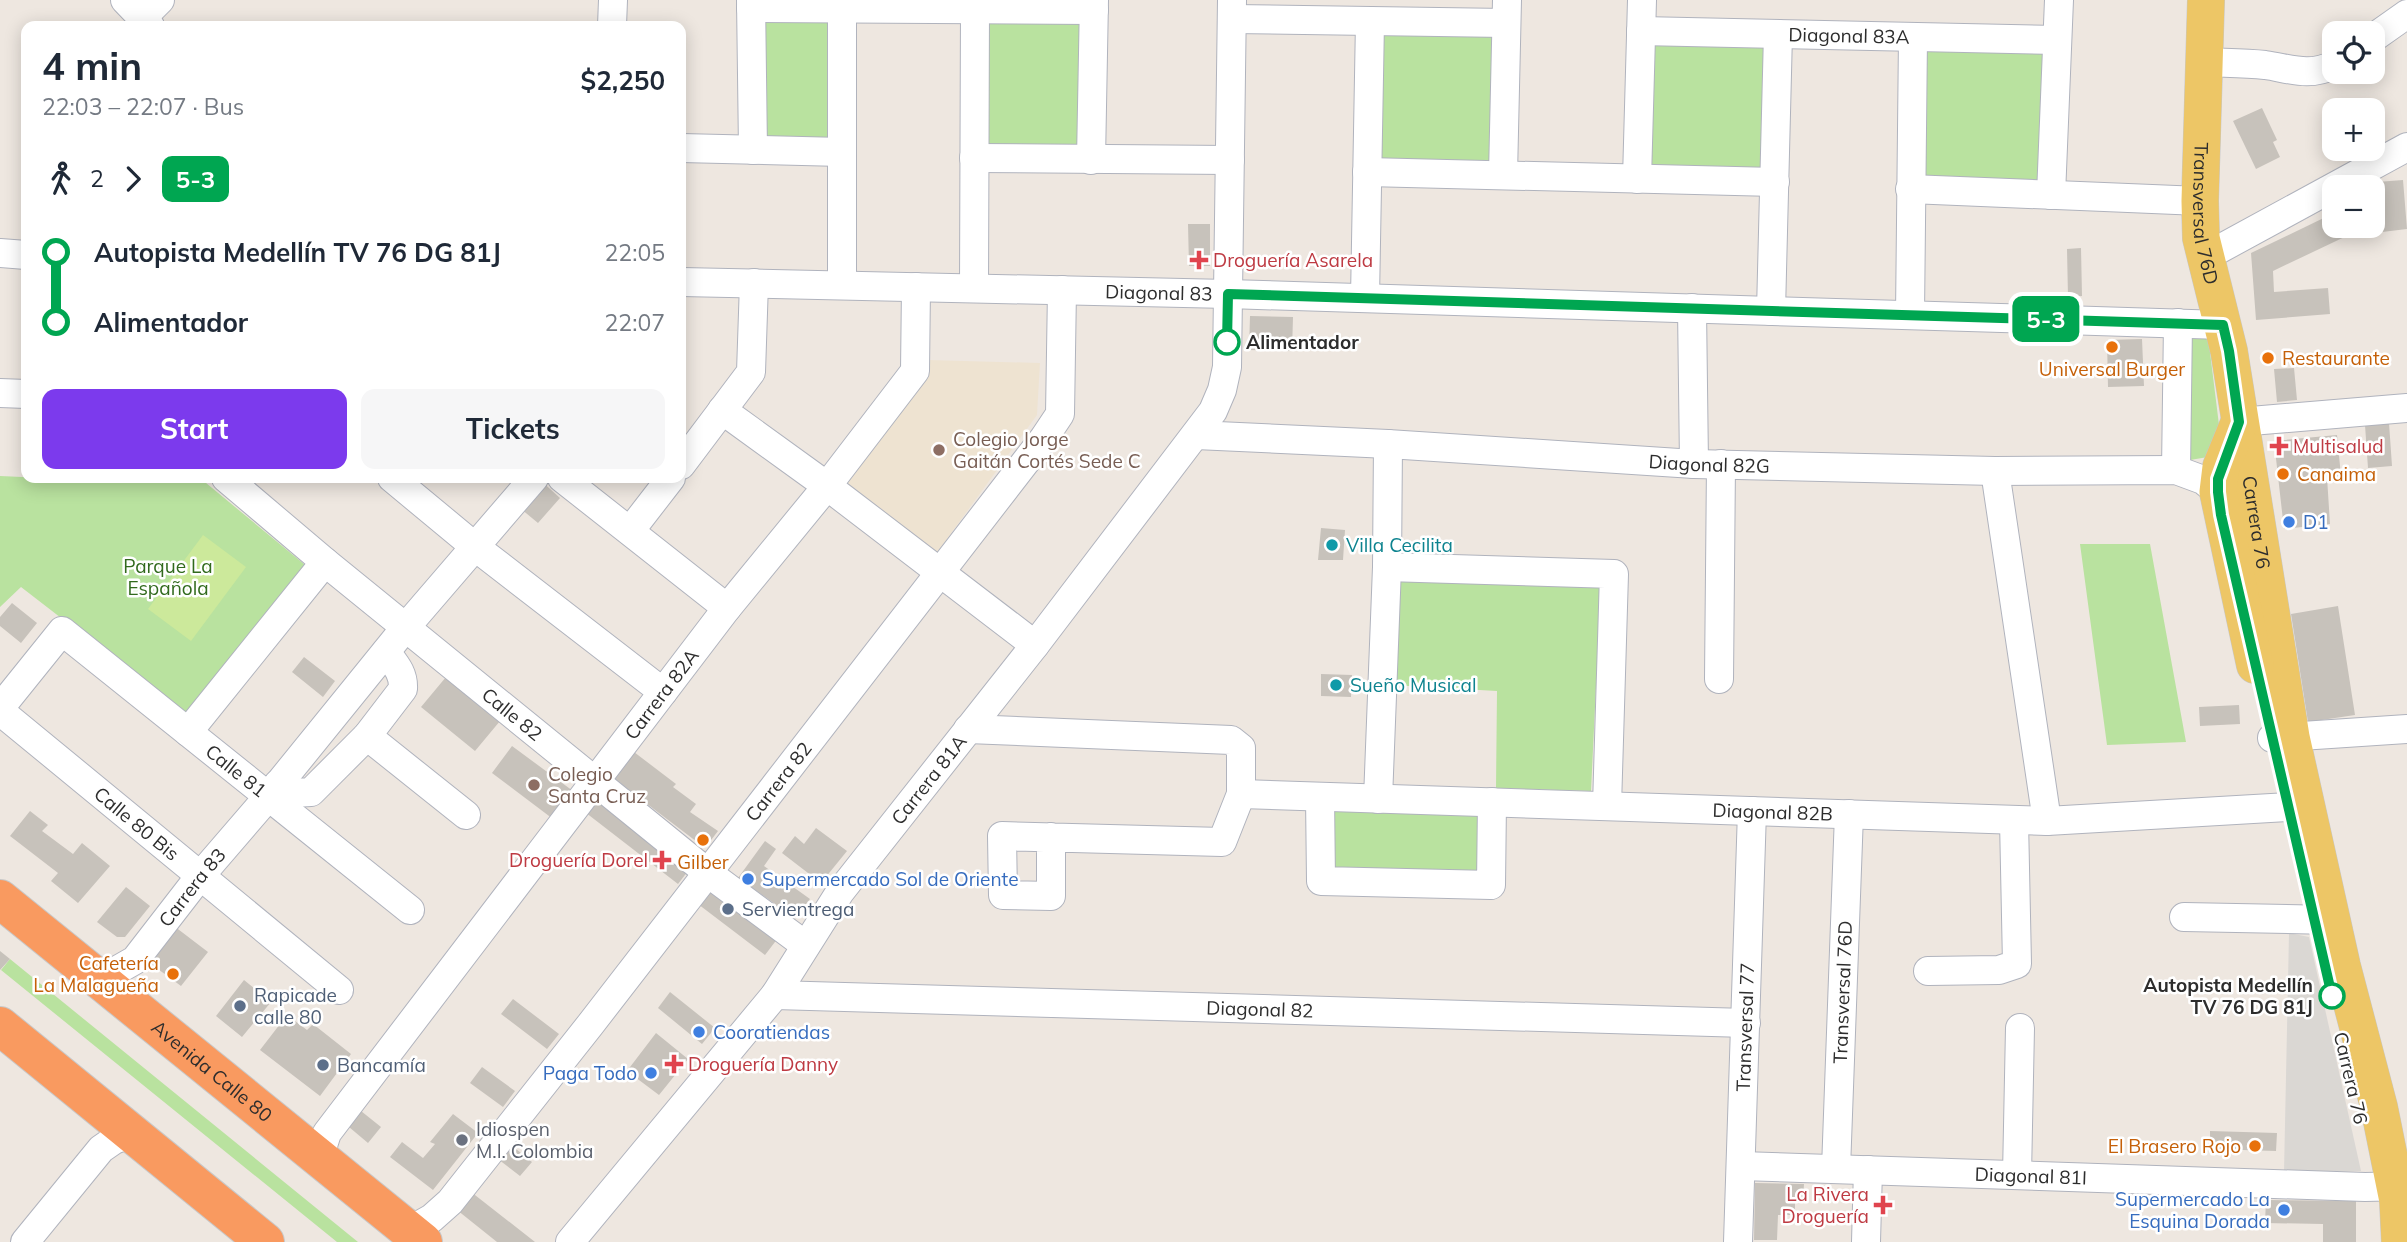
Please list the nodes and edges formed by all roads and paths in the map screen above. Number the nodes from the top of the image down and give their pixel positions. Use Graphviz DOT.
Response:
graph roads {
  1 [pos="613,0"];
  2 [pos="1642,0"];
  3 [pos="2059,0"];
  4 [pos="751,4"];
  5 [pos="1094,5"];
  6 [pos="842,8"];
  7 [pos="975,9"];
  8 [pos="1232,9"];
  9 [pos="1506,11"];
  10 [pos="2407,14"];
  11 [pos="612,21"];
  12 [pos="1370,21"];
  13 [pos="2205,30"];
  14 [pos="2385,30"];
  15 [pos="1641,31"];
  16 [pos="1778,34"];
  17 [pos="1913,37"];
  18 [pos="2057,40"];
  19 [pos="2322,70"];
  20 [pos="2407,147"];
  21 [pos="686,148"];
  22 [pos="753,150"];
  23 [pos="842,152"];
  24 [pos="974,158"];
  25 [pos="1091,160"];
  26 [pos="1230,160"];
  27 [pos="1367,172"];
  28 [pos="1503,175"];
  29 [pos="1637,179"];
  30 [pos="1774,182"];
  31 [pos="1910,188"];
  32 [pos="2050,195"];
  33 [pos="2200,201"];
  34 [pos="0,253"];
  35 [pos="21,255"];
  36 [pos="2205,257"];
  37 [pos="686,282"];
  38 [pos="754,284"];
  39 [pos="842,285"];
  40 [pos="916,287"];
  41 [pos="974,288"];
  42 [pos="1062,290"];
  43 [pos="1228,294"];
  44 [pos="1365,298"];
  45 [pos="1692,308"];
  46 [pos="1771,311"];
  47 [pos="1909,315"];
  48 [pos="2179,323"];
  49 [pos="2223,325"];
  50 [pos="0,393"];
  51 [pos="21,394"];
  52 [pos="2407,408"];
  53 [pos="722,410"];
  54 [pos="2239,422"];
  55 [pos="1196,435"];
  56 [pos="1388,444"];
  57 [pos="686,458"];
  58 [pos="1707,464"];
  59 [pos="2176,470"];
  60 [pos="1995,471"];
  61 [pos="232,483"];
  62 [pos="398,483"];
  63 [pos="530,483"];
  64 [pos="568,483"];
  65 [pos="667,483"];
  66 [pos="827,486"];
  67 [pos="2218,492"];
  68 [pos="630,531"];
  69 [pos="474,546"];
  70 [pos="325,562"];
  71 [pos="1387,567"];
  72 [pos="940,573"];
  73 [pos="727,608"];
  74 [pos="405,628"];
  75 [pos="1035,645"];
  76 [pos="386,652"];
  77 [pos="1719,679"];
  78 [pos="663,692"];
  79 [pos="0,710"];
  80 [pos="968,729"];
  81 [pos="2407,729"];
  82 [pos="188,732"];
  83 [pos="367,736"];
  84 [pos="2282,738"];
  85 [pos="594,781"];
  86 [pos="273,790"];
  87 [pos="1241,794"];
  88 [pos="1320,797"];
  89 [pos="1378,799"];
  90 [pos="1492,802"];
  91 [pos="1607,806"];
  92 [pos="2297,806"];
  93 [pos="1752,811"];
  94 [pos="1849,814"];
  95 [pos="466,815"];
  96 [pos="2014,820"];
  97 [pos="2047,821"];
  98 [pos="1051,837"];
  99 [pos="708,873"];
  100 [pos="200,876"];
  101 [pos="0,899"];
  102 [pos="410,911"];
  103 [pos="2184,917"];
  104 [pos="2324,919"];
  105 [pos="805,945"];
  106 [pos="1928,971"];
  107 [pos="96,976"];
  108 [pos="339,990"];
  109 [pos="775,995"];
  110 [pos="1746,1023"];
  111 [pos="0,1026"];
  112 [pos="2020,1028"];
  113 [pos="132,1133"];
  114 [pos="319,1158"];
  115 [pos="1741,1166"];
  116 [pos="1836,1169"];
  117 [pos="1868,1170"];
  118 [pos="2017,1175"];
  119 [pos="2393,1186"];
  120 [pos="416,1236"];
  121 [pos="25,1242"];
  122 [pos="264,1242"];
  123 [pos="570,1242"];
  124 [pos="1738,1242"];
  125 [pos="1866,1242"];
  126 [pos="2380,1242"];
  127 [pos="2400,1242"];
  1 -- 11 [label="street"];
  2 -- 15 [label="street"];
  3 -- 18 [label="street"];
  4 -- 6 [label="street"];
  4 -- 22 [label="street"];
  5 -- 7 [label="street"];
  5 -- 25 [label="street"];
  6 -- 7 [label="street"];
  6 -- 23 [label="street"];
  7 -- 24 [label="street"];
  8 -- 12 [label="street"];
  8 -- 26 [label="street, Carrera 81A"];
  9 -- 12 [label="street"];
  9 -- 28 [label="street"];
  10 -- 14 [label="street"];
  12 -- 27 [label="street"];
  13 -- 19 [label="street"];
  13 -- 33 [label="main road, Transversal 76D"];
  15 -- 16 [label="street, Diagonal 83A"];
  15 -- 29 [label="street"];
  16 -- 17 [label="street, Diagonal 83A"];
  16 -- 30 [label="street"];
  17 -- 18 [label="street, Diagonal 83A"];
  17 -- 31 [label="street"];
  18 -- 32 [label="street"];
  20 -- 36 [label="street"];
  21 -- 22 [label="street"];
  22 -- 23 [label="street"];
  23 -- 39 [label="street"];
  24 -- 25 [label="street"];
  24 -- 41 [label="street"];
  25 -- 26 [label="street"];
  26 -- 43 [label="street, Carrera 81A"];
  27 -- 28 [label="street"];
  27 -- 44 [label="street"];
  28 -- 29 [label="street"];
  29 -- 30 [label="street"];
  30 -- 46 [label="street"];
  31 -- 32 [label="street"];
  31 -- 47 [label="street"];
  32 -- 33 [label="street"];
  33 -- 36 [label="main road, Transversal 76D"];
  34 -- 35 [label="street"];
  36 -- 49 [label="main road, Transversal 76D"];
  37 -- 38 [label="street, Diagonal 83"];
  38 -- 39 [label="street, Diagonal 83"];
  38 -- 53 [label="street"];
  39 -- 40 [label="street, Diagonal 83"];
  40 -- 41 [label="street, Diagonal 83"];
  40 -- 66 [label="street, Carrera 82A"];
  41 -- 42 [label="street, Diagonal 83"];
  42 -- 43 [label="street, Diagonal 83"];
  42 -- 72 [label="street, Carrera 82"];
  43 -- 44 [label="street, Diagonal 83"];
  43 -- 55 [label="street, Carrera 81A"];
  44 -- 45 [label="street, Diagonal 83"];
  45 -- 46 [label="street, Diagonal 83"];
  45 -- 58 [label="street"];
  46 -- 47 [label="street, Diagonal 83"];
  47 -- 48 [label="street, Diagonal 83"];
  48 -- 49 [label="street, Diagonal 83"];
  48 -- 59 [label="street"];
  49 -- 54 [label="main road, Transversal 76D"];
  50 -- 51 [label="street"];
  52 -- 54 [label="street"];
  53 -- 57 [label="street"];
  53 -- 66 [label="street"];
  54 -- 67 [label="main road, Carrera 76"];
  54 -- 84 [label="main road, Carrera 76"];
  55 -- 56 [label="street, Diagonal 82G"];
  55 -- 75 [label="street, Carrera 81A"];
  56 -- 58 [label="street, Diagonal 82G"];
  56 -- 71 [label="street"];
  58 -- 60 [label="street, Diagonal 82G"];
  58 -- 77 [label="street"];
  59 -- 60 [label="street, Diagonal 82G"];
  59 -- 67 [label="street, Diagonal 82G"];
  60 -- 97 [label="street"];
  61 -- 70 [label="street, Calle 82"];
  62 -- 69 [label="street"];
  63 -- 69 [label="street, Carrera 83"];
  64 -- 68 [label="street"];
  65 -- 68 [label="street"];
  66 -- 72 [label="street"];
  66 -- 73 [label="street, Carrera 82A"];
  67 -- 84 [label="main road, Carrera 76"];
  68 -- 73 [label="street"];
  69 -- 74 [label="street, Carrera 83"];
  69 -- 78 [label="street"];
  70 -- 74 [label="street, Calle 82"];
  70 -- 82 [label="street"];
  71 -- 89 [label="street"];
  71 -- 91 [label="street"];
  72 -- 75 [label="street"];
  72 -- 99 [label="street, Carrera 82"];
  73 -- 78 [label="street, Carrera 82A"];
  74 -- 76 [label="street, Carrera 83"];
  74 -- 85 [label="street, Calle 82"];
  75 -- 80 [label="street, Carrera 81A"];
  76 -- 83 [label="street"];
  76 -- 86 [label="street, Carrera 83"];
  78 -- 85 [label="street, Carrera 82A"];
  79 -- 82 [label="street, Calle 81"];
  79 -- 100 [label="street, Calle 80 Bis"];
  80 -- 87 [label="street"];
  80 -- 105 [label="street, Carrera 81A"];
  81 -- 84 [label="street"];
  82 -- 86 [label="street, Calle 81"];
  83 -- 86 [label="street"];
  83 -- 95 [label="street"];
  84 -- 92 [label="main road, Carrera 76"];
  85 -- 99 [label="street, Calle 82"];
  85 -- 114 [label="street, Carrera 82A"];
  86 -- 100 [label="street, Carrera 83"];
  86 -- 102 [label="street, Calle 81"];
  87 -- 88 [label="street, Diagonal 82B"];
  87 -- 98 [label="street"];
  88 -- 89 [label="street, Diagonal 82B"];
  88 -- 90 [label="street"];
  89 -- 90 [label="street, Diagonal 82B"];
  90 -- 91 [label="street, Diagonal 82B"];
  91 -- 93 [label="street, Diagonal 82B"];
  92 -- 97 [label="street, Diagonal 82B"];
  92 -- 104 [label="main road, Carrera 76"];
  93 -- 94 [label="street, Diagonal 82B"];
  93 -- 110 [label="street, Transversal 77"];
  94 -- 96 [label="street, Diagonal 82B"];
  94 -- 116 [label="street, Transversal 76D"];
  96 -- 97 [label="street, Diagonal 82B"];
  96 -- 106 [label="street"];
  98 -- 98 [label="street"];
  99 -- 105 [label="street, Calle 82"];
  99 -- 120 [label="street, Carrera 82"];
  100 -- 107 [label="street, Carrera 83"];
  100 -- 108 [label="street, Calle 80 Bis"];
  101 -- 107 [label="highway, Avenida Calle 80"];
  103 -- 104 [label="street"];
  104 -- 119 [label="main road, Carrera 76"];
  105 -- 109 [label="street, Carrera 81A"];
  107 -- 114 [label="highway, Avenida Calle 80"];
  109 -- 110 [label="street, Diagonal 82"];
  109 -- 123 [label="street, Carrera 81A"];
  110 -- 115 [label="street, Transversal 77"];
  111 -- 113 [label="highway"];
  112 -- 118 [label="street"];
  113 -- 121 [label="street"];
  113 -- 122 [label="highway"];
  114 -- 120 [label="highway, Avenida Calle 80"];
  115 -- 116 [label="street, Diagonal 81I"];
  115 -- 124 [label="street, Transversal 77"];
  116 -- 117 [label="street, Diagonal 81I"];
  117 -- 118 [label="street, Diagonal 81I"];
  117 -- 125 [label="street"];
  118 -- 119 [label="street, Diagonal 81I"];
  119 -- 126 [label="main road, Carrera 76"];
  119 -- 127 [label="main road, Carrera 76"];
}
